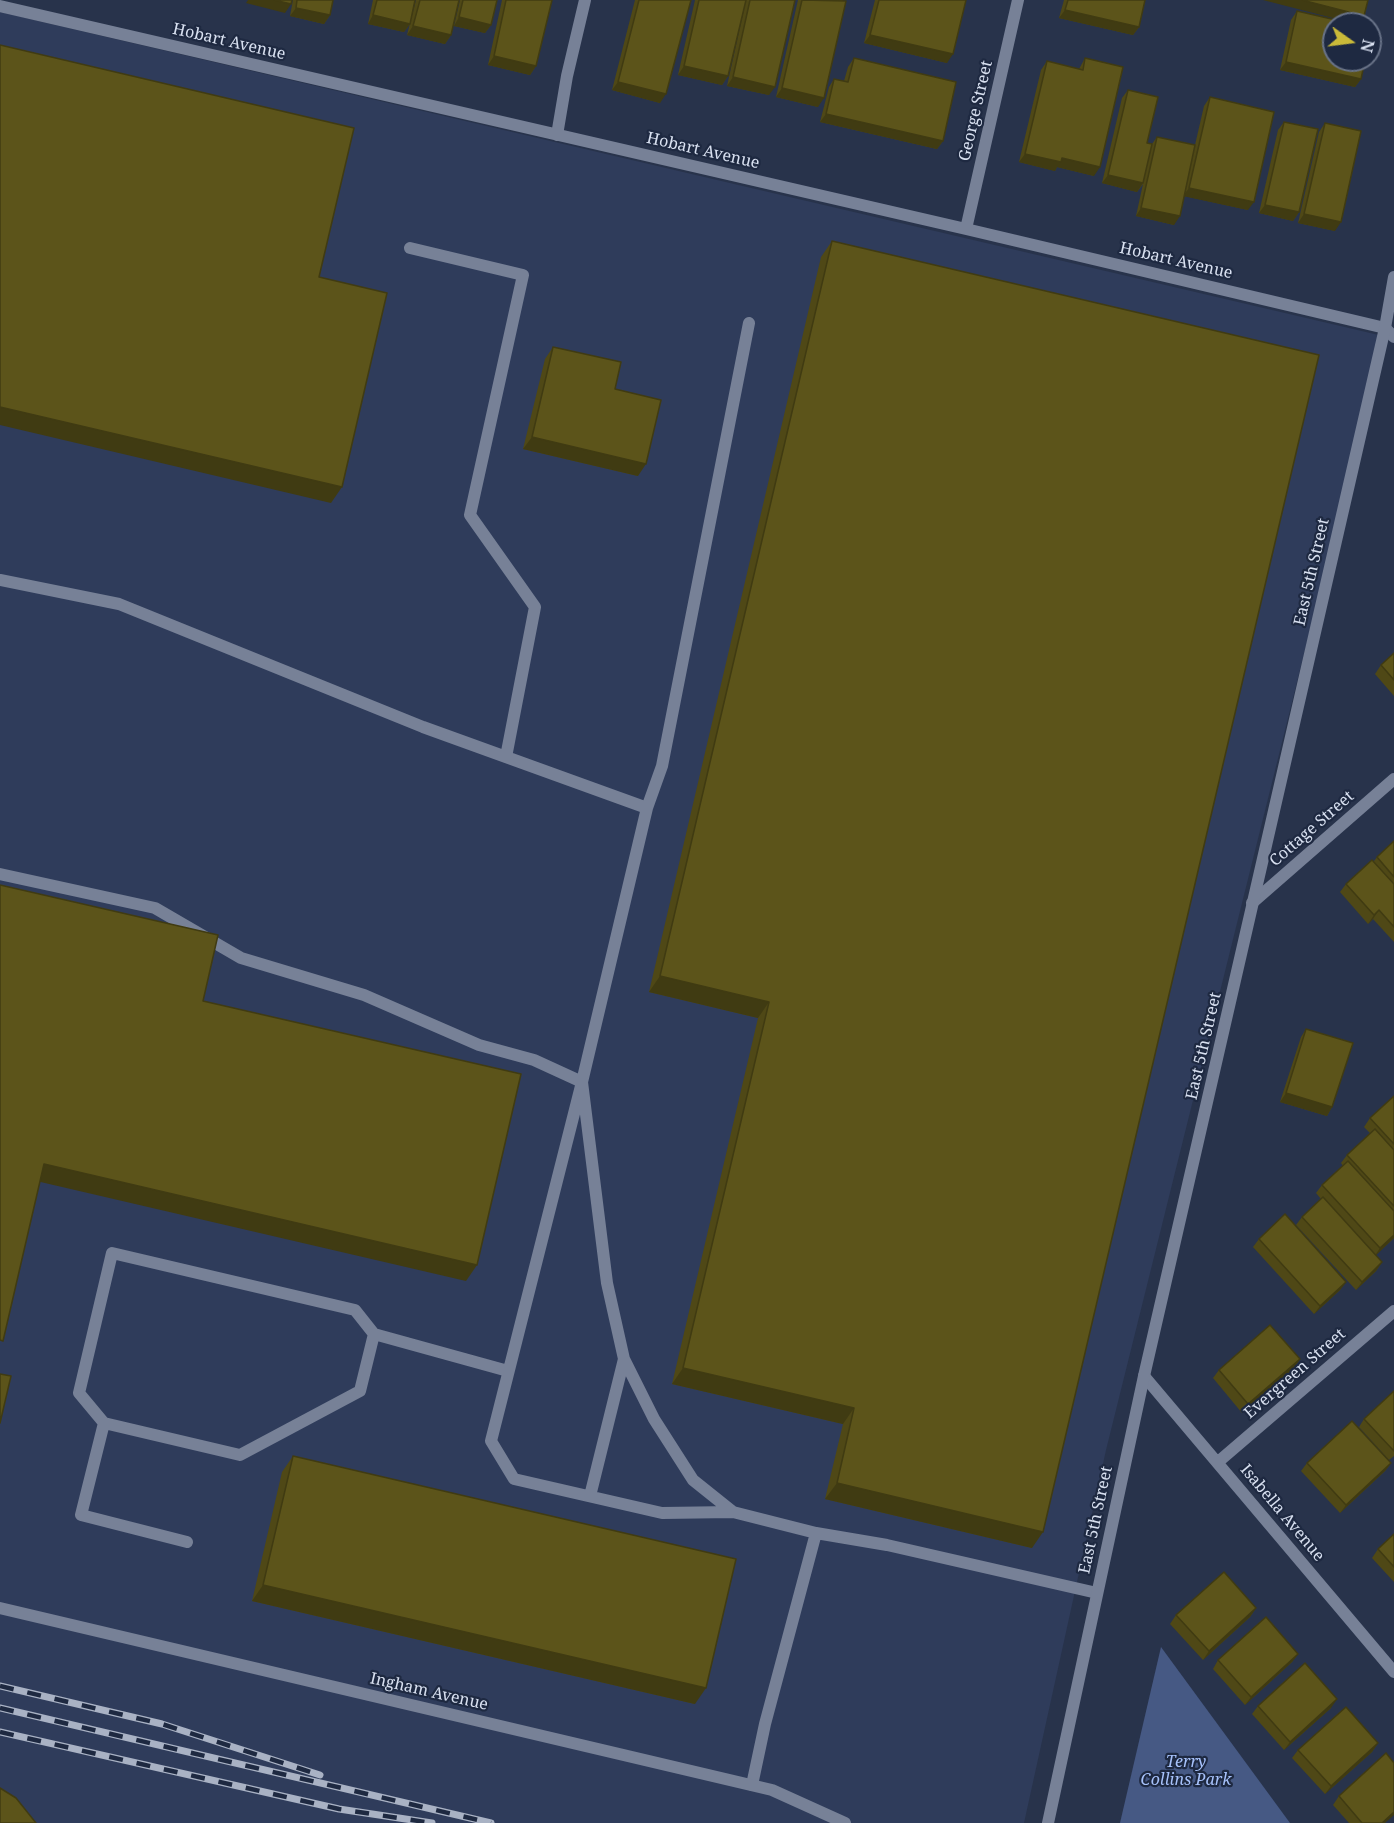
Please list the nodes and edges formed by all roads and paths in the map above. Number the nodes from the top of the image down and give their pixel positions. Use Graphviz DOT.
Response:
graph roads {
  1 [pos="585,0"];
  2 [pos="1018,0"];
  3 [pos="0,6"];
  4 [pos="557,135"];
  5 [pos="966,229"];
  6 [pos="410,248"];
  7 [pos="1394,277"];
  8 [pos="749,323"];
  9 [pos="1389,332"];
  10 [pos="0,580"];
  11 [pos="506,757"];
  12 [pos="1394,779"];
  13 [pos="647,808"];
  14 [pos="0,874"];
  15 [pos="1252,903"];
  16 [pos="582,1083"];
  17 [pos="1394,1311"];
  18 [pos="374,1334"];
  19 [pos="624,1359"];
  20 [pos="508,1371"];
  21 [pos="1144,1376"];
  22 [pos="104,1423"];
  23 [pos="1218,1462"];
  24 [pos="591,1496"];
  25 [pos="733,1512"];
  26 [pos="816,1533"];
  27 [pos="187,1542"];
  28 [pos="1098,1593"];
  29 [pos="0,1608"];
  30 [pos="1394,1672"];
  31 [pos="752,1785"];
  32 [pos="845,1823"];
  33 [pos="1048,1823"];
  1 -- 4 [label="street"];
  2 -- 5 [label="street, George Street"];
  3 -- 4 [label="street, Hobart Avenue"];
  4 -- 5 [label="street, Hobart Avenue"];
  5 -- 9 [label="street, Hobart Avenue"];
  6 -- 11 [label="street"];
  7 -- 9 [label="street, East 5th Street"];
  8 -- 13 [label="street"];
  9 -- 15 [label="street, East 5th Street"];
  10 -- 11 [label="street"];
  11 -- 13 [label="street"];
  12 -- 15 [label="street, Cottage Street"];
  13 -- 16 [label="street"];
  14 -- 16 [label="street"];
  15 -- 21 [label="street, East 5th Street"];
  16 -- 19 [label="street"];
  16 -- 20 [label="street"];
  17 -- 23 [label="street, Evergreen Street"];
  18 -- 20 [label="street"];
  18 -- 22 [label="street"];
  18 -- 22 [label="street"];
  19 -- 24 [label="street"];
  19 -- 25 [label="street"];
  20 -- 24 [label="street"];
  21 -- 23 [label="street, Isabella Avenue"];
  21 -- 28 [label="street, East 5th Street"];
  22 -- 27 [label="street"];
  23 -- 30 [label="street, Isabella Avenue"];
  24 -- 25 [label="street"];
  25 -- 26 [label="street"];
  26 -- 28 [label="street"];
  26 -- 31 [label="street"];
  28 -- 33 [label="street, East 5th Street"];
  29 -- 31 [label="street, Ingham Avenue"];
  31 -- 32 [label="street, Ingham Avenue"];
}
